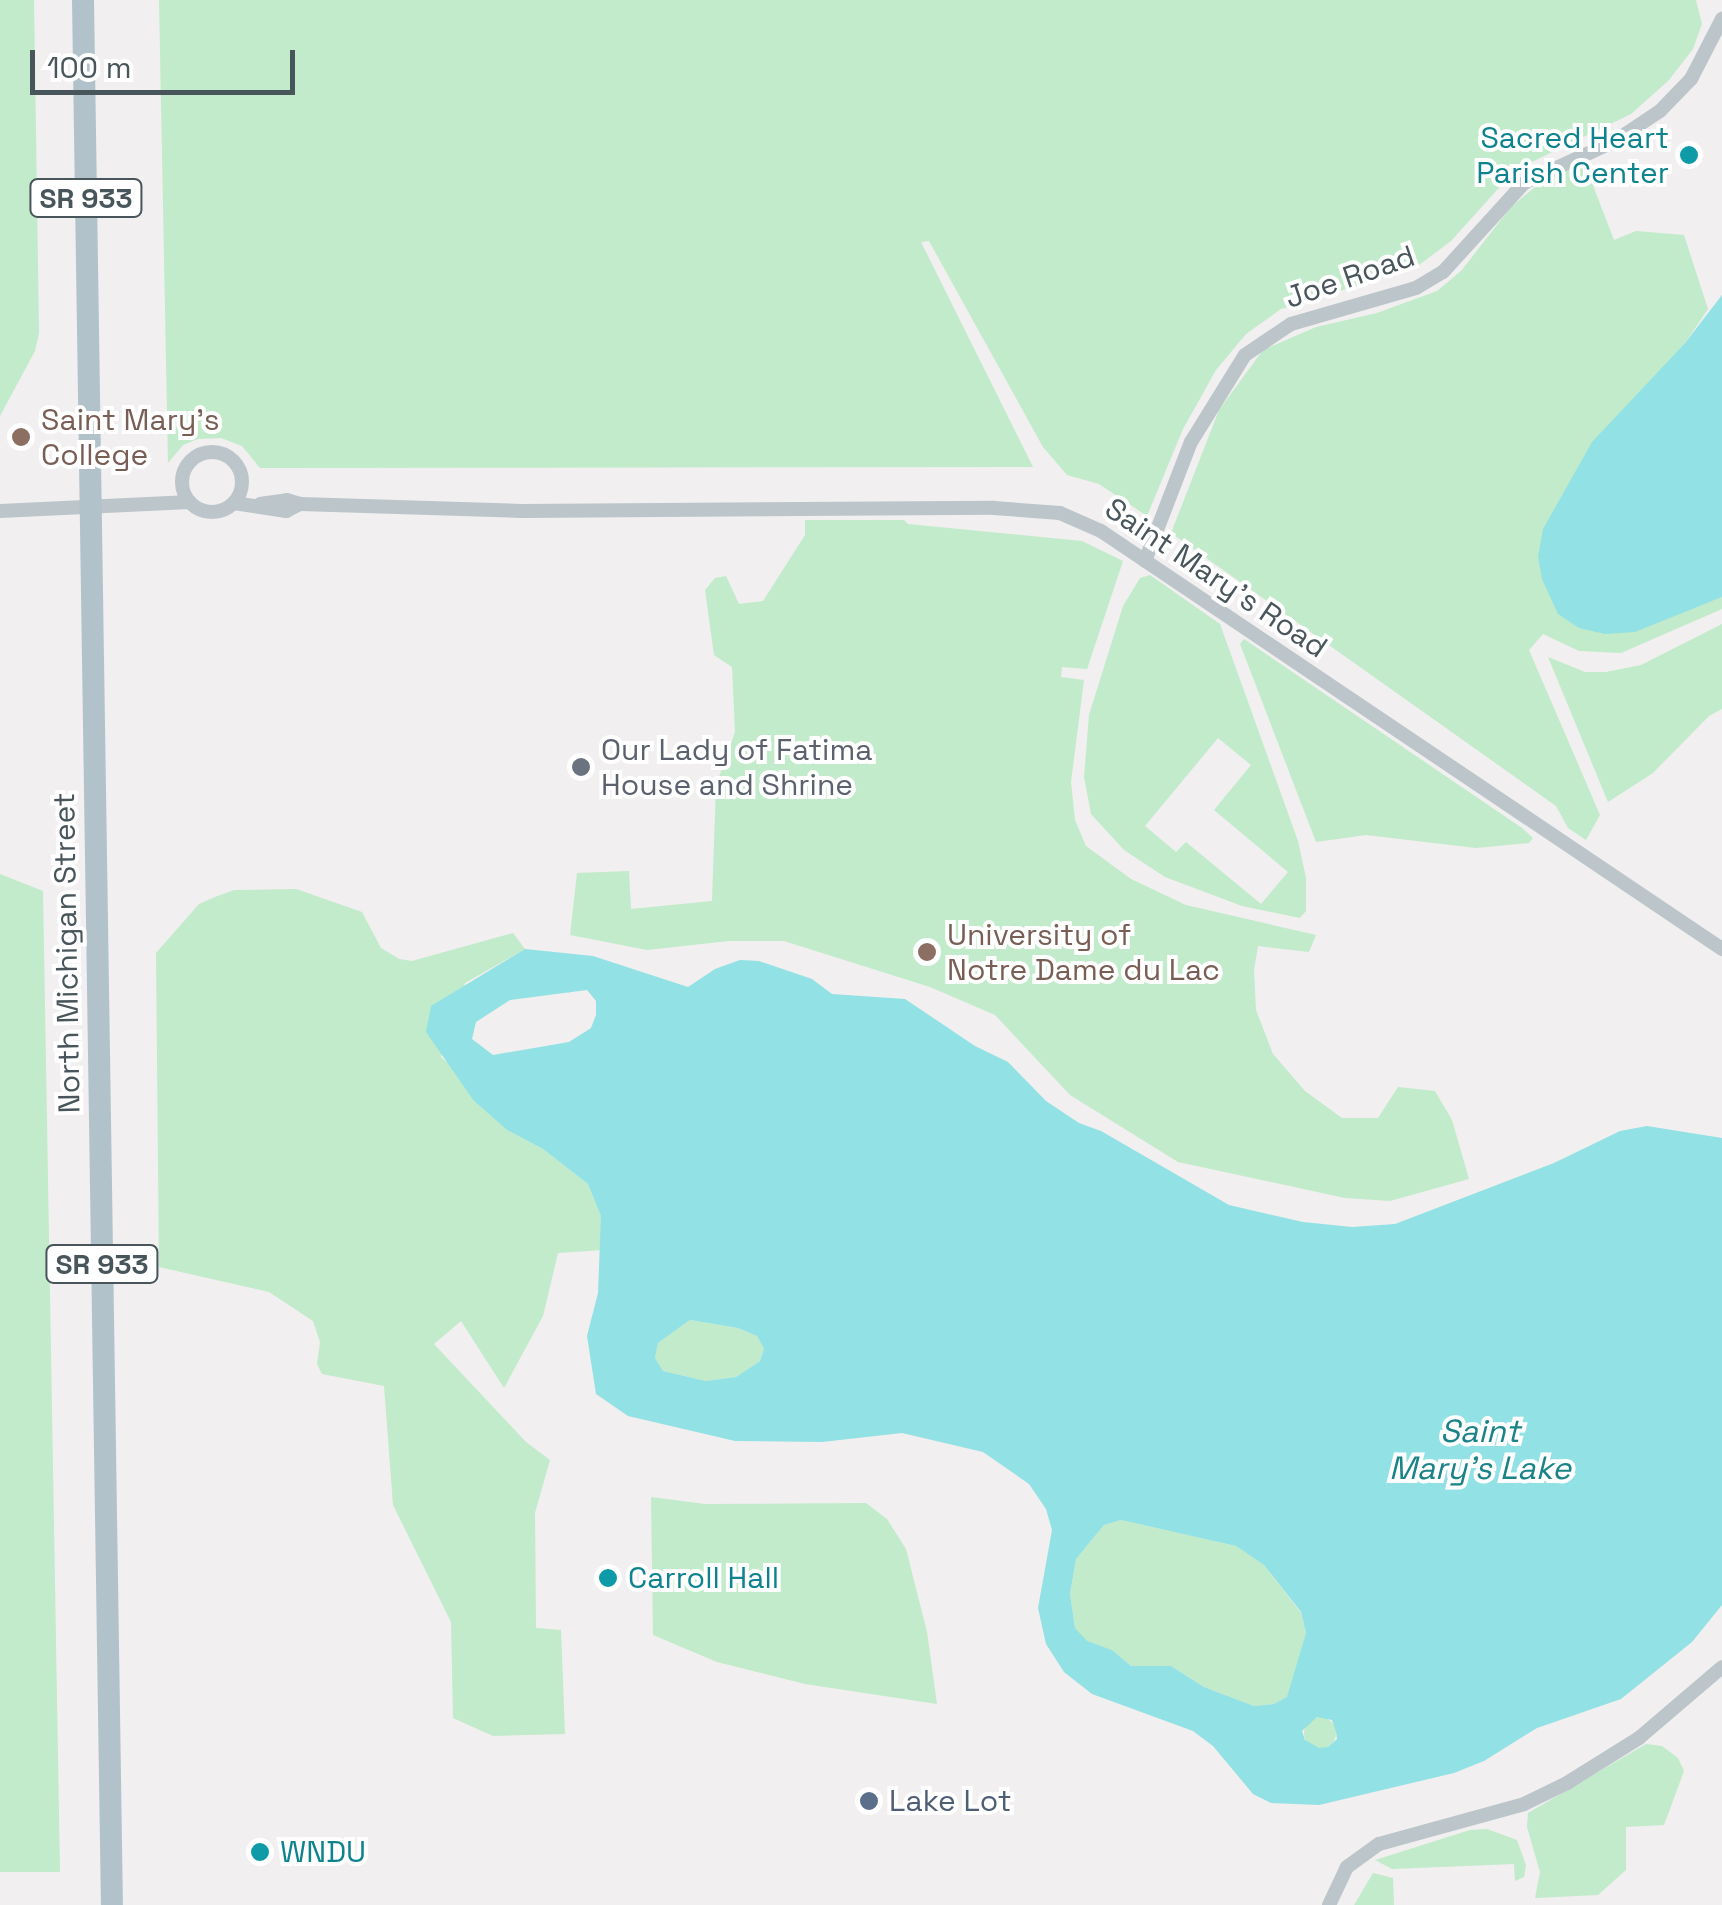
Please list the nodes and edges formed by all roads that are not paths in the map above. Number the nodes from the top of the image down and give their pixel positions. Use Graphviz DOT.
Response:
graph roads {
  1 [pos="83,0"];
  2 [pos="1722,19"];
  3 [pos="190,502"];
  4 [pos="234,503"];
  5 [pos="90,508"];
  6 [pos="0,511"];
  7 [pos="1145,561"];
  8 [pos="1722,949"];
  9 [pos="1722,1667"];
  10 [pos="112,1905"];
  11 [pos="1328,1905"];
  1 -- 5 [label="main road, North Michigan Street / SR 933"];
  2 -- 7 [label="street, Joe Road"];
  3 -- 4 [label="street, Saint Mary's Road"];
  3 -- 4 [label="street"];
  3 -- 5 [label="street, Saint Mary's Road"];
  4 -- 7 [label="street, Saint Mary's Road"];
  5 -- 6 [label="street, Saint Mary's Road"];
  5 -- 10 [label="main road, North Michigan Street / SR 933"];
  7 -- 8 [label="street, Saint Mary's Road"];
  9 -- 11 [label="street"];
}
